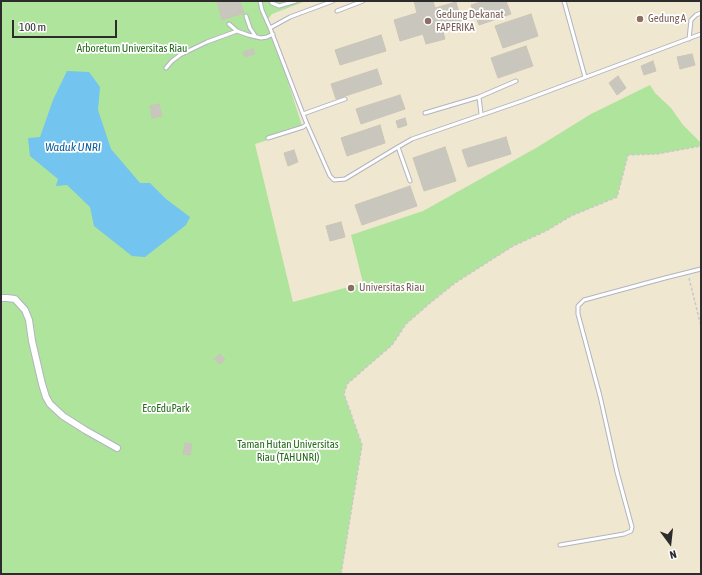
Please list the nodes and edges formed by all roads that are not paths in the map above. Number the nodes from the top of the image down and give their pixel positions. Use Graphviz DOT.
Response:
graph roads {
  1 [pos="260,1"];
  2 [pos="271,1"];
  3 [pos="296,1"];
  4 [pos="334,1"];
  5 [pos="363,1"];
  6 [pos="564,1"];
  7 [pos="336,11"];
  8 [pos="701,13"];
  9 [pos="246,16"];
  10 [pos="229,24"];
  11 [pos="270,28"];
  12 [pos="237,31"];
  13 [pos="273,34"];
  14 [pos="701,34"];
  15 [pos="256,37"];
  16 [pos="689,39"];
  17 [pos="166,68"];
  18 [pos="585,77"];
  19 [pos="516,81"];
  20 [pos="479,97"];
  21 [pos="346,99"];
  22 [pos="425,113"];
  23 [pos="303,114"];
  24 [pos="481,114"];
  25 [pos="307,124"];
  26 [pos="268,138"];
  27 [pos="398,147"];
  28 [pos="410,181"];
  29 [pos="701,269"];
  30 [pos="1,298"];
  31 [pos="117,448"];
  32 [pos="560,545"];
  1 -- 11 [label="lane"];
  2 -- 3 [label="lane"];
  4 -- 11 [label="lane"];
  5 -- 7 [label="lane"];
  6 -- 18 [label="lane"];
  8 -- 16 [label="lane"];
  9 -- 15 [label="lane"];
  10 -- 12 [label="lane"];
  11 -- 13 [label="lane"];
  12 -- 15 [label="lane"];
  12 -- 17 [label="lane"];
  13 -- 15 [label="lane"];
  13 -- 23 [label="lane"];
  14 -- 16 [label="lane"];
  16 -- 18 [label="lane"];
  18 -- 24 [label="lane"];
  19 -- 20 [label="lane"];
  20 -- 22 [label="lane"];
  20 -- 24 [label="lane"];
  21 -- 23 [label="lane"];
  23 -- 25 [label="lane"];
  24 -- 27 [label="lane"];
  25 -- 26 [label="lane"];
  25 -- 27 [label="lane"];
  27 -- 28 [label="lane"];
  29 -- 32 [label="lane"];
  30 -- 31 [label="street"];
}
